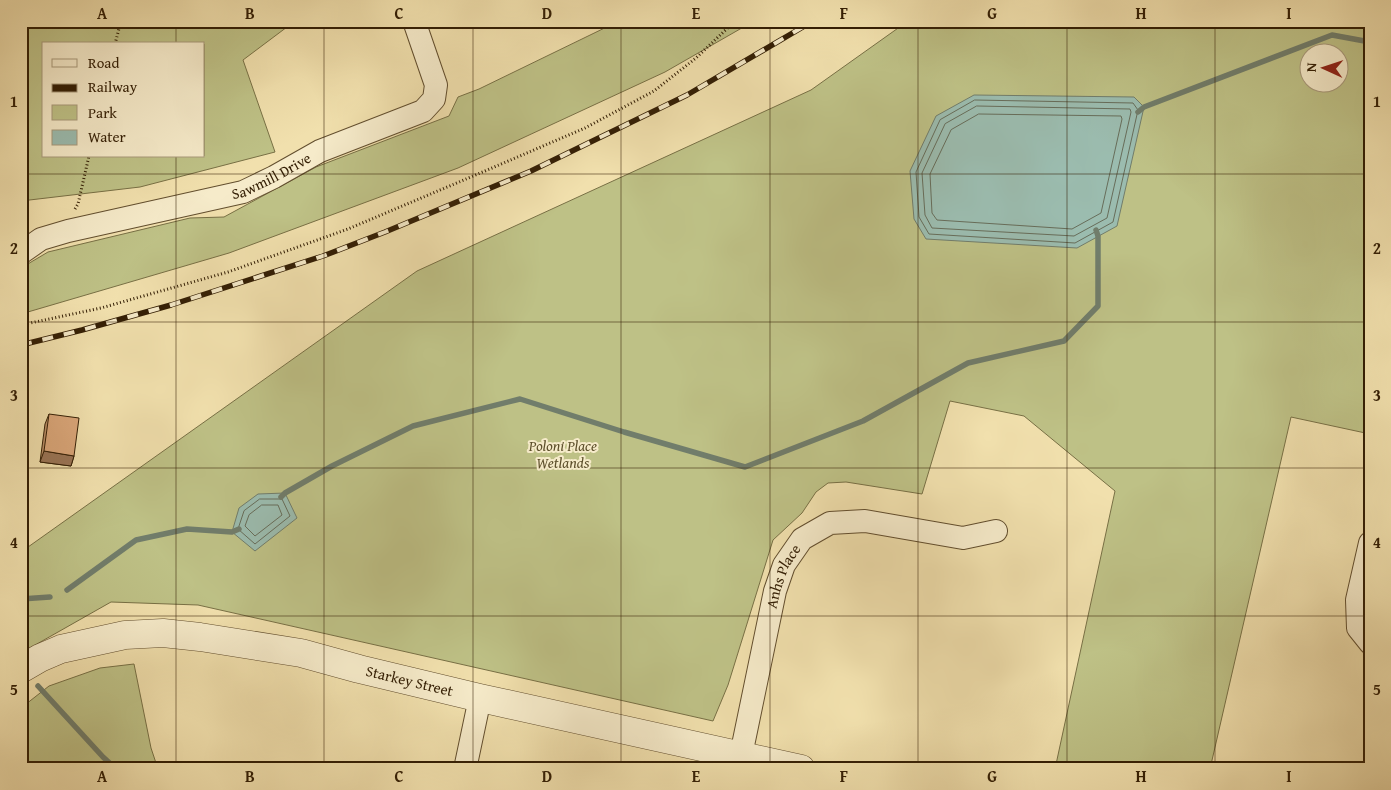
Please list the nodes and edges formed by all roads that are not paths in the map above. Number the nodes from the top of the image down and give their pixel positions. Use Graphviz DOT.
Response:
graph roads {
  1 [pos="414,21"];
  2 [pos="21,253"];
  3 [pos="996,531"];
  4 [pos="1370,542"];
  5 [pos="1370,642"];
  6 [pos="21,669"];
  7 [pos="480,698"];
  8 [pos="741,756"];
  9 [pos="465,769"];
  10 [pos="801,769"];
  1 -- 2 [label="street, Sawmill Drive"];
  3 -- 8 [label="street, Anhs Place"];
  4 -- 5 [label="street"];
  6 -- 7 [label="street, Starkey Street"];
  7 -- 8 [label="street, Starkey Street"];
  7 -- 9 [label="street"];
  8 -- 10 [label="street, Starkey Street"];
}
